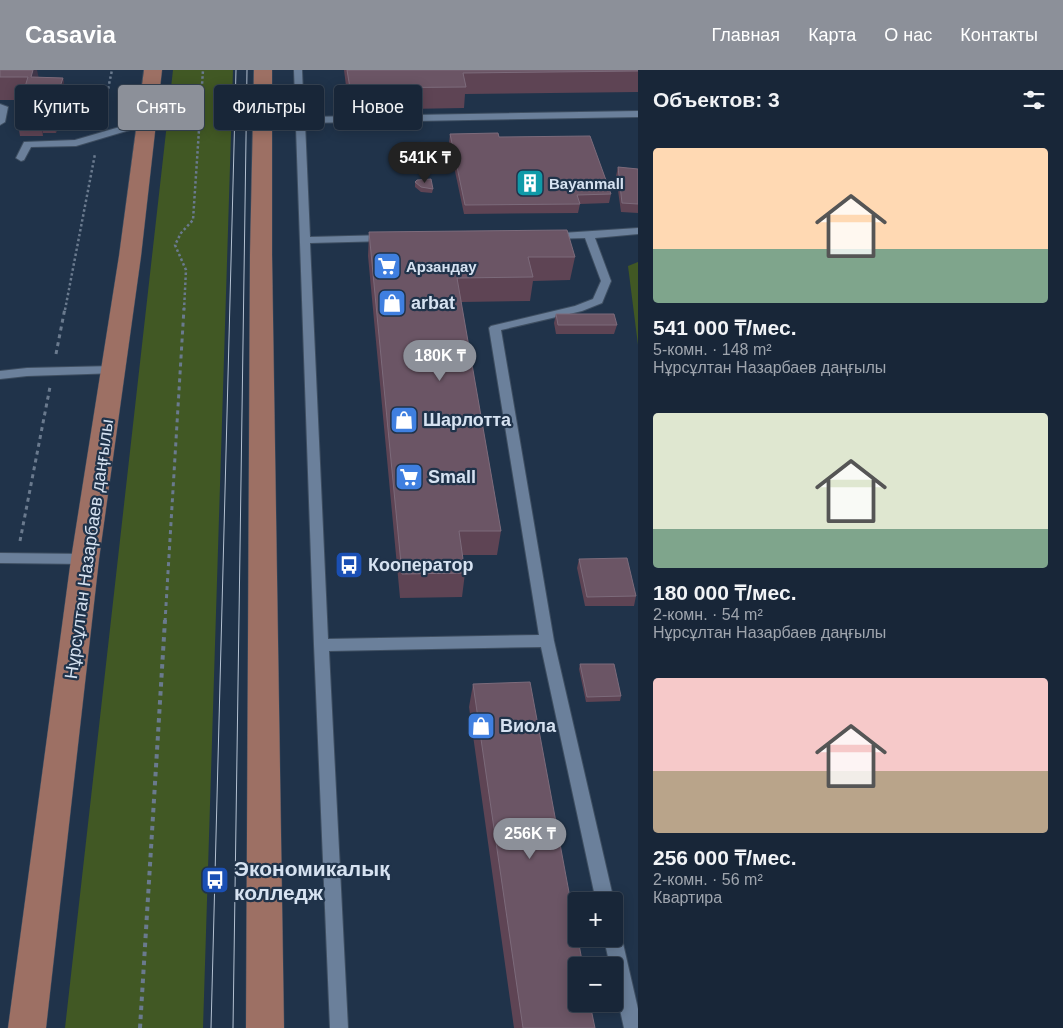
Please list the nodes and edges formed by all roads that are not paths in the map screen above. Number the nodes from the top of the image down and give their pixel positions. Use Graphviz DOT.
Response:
graph roads {
  1 [pos="153,70"];
  2 [pos="262,70"];
  3 [pos="298,70"];
  4 [pos="151,85"];
  5 [pos="299,85"];
  6 [pos="0,107"];
  7 [pos="638,114"];
  8 [pos="324,120"];
  9 [pos="0,122"];
  10 [pos="119,130"];
  11 [pos="146,130"];
  12 [pos="300,130"];
  13 [pos="21,158"];
  14 [pos="638,231"];
  15 [pos="589,235"];
  16 [pos="539,236"];
  17 [pos="400,238"];
  18 [pos="304,240"];
  19 [pos="114,370"];
  20 [pos="53,371"];
  21 [pos="0,375"];
  22 [pos="0,558"];
  23 [pos="85,559"];
  24 [pos="547,641"];
  25 [pos="320,646"];
  26 [pos="603,892"];
  27 [pos="615,947"];
  28 [pos="27,1028"];
  29 [pos="265,1028"];
  30 [pos="339,1028"];
  31 [pos="633,1028"];
  1 -- 4 [label="main road, Нұрсұлтан Назарбаев даңғылы"];
  2 -- 29 [label="main road"];
  3 -- 5 [label="lane"];
  6 -- 9 [label="lane"];
  7 -- 8 [label="lane"];
  10 -- 13 [label="lane"];
  11 -- 19 [label="main road, Нұрсұлтан Назарбаев даңғылы"];
  12 -- 18 [label="lane"];
  14 -- 15 [label="lane"];
  15 -- 16 [label="lane"];
  15 -- 24 [label="lane"];
  17 -- 18 [label="lane"];
  18 -- 25 [label="lane"];
  19 -- 20 [label="lane"];
  19 -- 23 [label="main road, Нұрсұлтан Назарбаев даңғылы"];
  20 -- 21 [label="lane"];
  22 -- 23 [label="lane"];
  23 -- 28 [label="main road, Нұрсұлтан Назарбаев даңғылы"];
  24 -- 25 [label="lane"];
  24 -- 26 [label="lane"];
  25 -- 30 [label="lane"];
  27 -- 31 [label="lane"];
}
